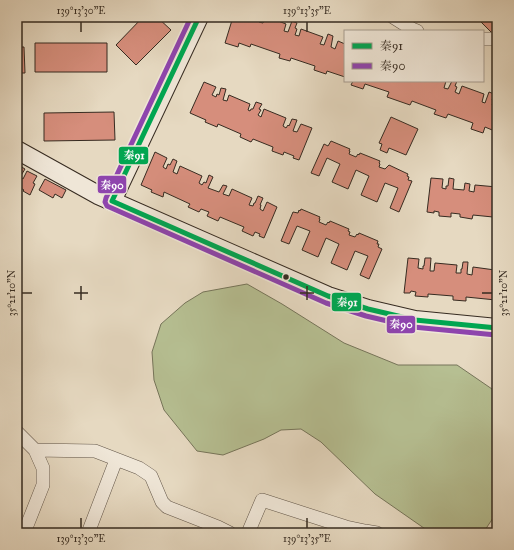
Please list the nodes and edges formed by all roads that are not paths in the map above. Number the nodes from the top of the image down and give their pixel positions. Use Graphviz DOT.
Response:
graph roads {
  1 [pos="199,17"];
  2 [pos="393,17"];
  3 [pos="414,30"];
  4 [pos="484,39"];
  5 [pos="497,39"];
  6 [pos="17,150"];
  7 [pos="112,201"];
  8 [pos="497,328"];
  9 [pos="17,432"];
  10 [pos="35,450"];
  11 [pos="116,460"];
  12 [pos="24,533"];
  13 [pos="88,533"];
  14 [pos="230,533"];
  15 [pos="248,533"];
  16 [pos="377,533"];
  1 -- 7 [label="street"];
  2 -- 3 [label="street"];
  4 -- 5 [label="street"];
  6 -- 7 [label="street"];
  7 -- 8 [label="street"];
  9 -- 10 [label="street"];
  10 -- 11 [label="street"];
  10 -- 12 [label="street"];
  11 -- 13 [label="street"];
  11 -- 14 [label="street"];
  15 -- 16 [label="street"];
}
